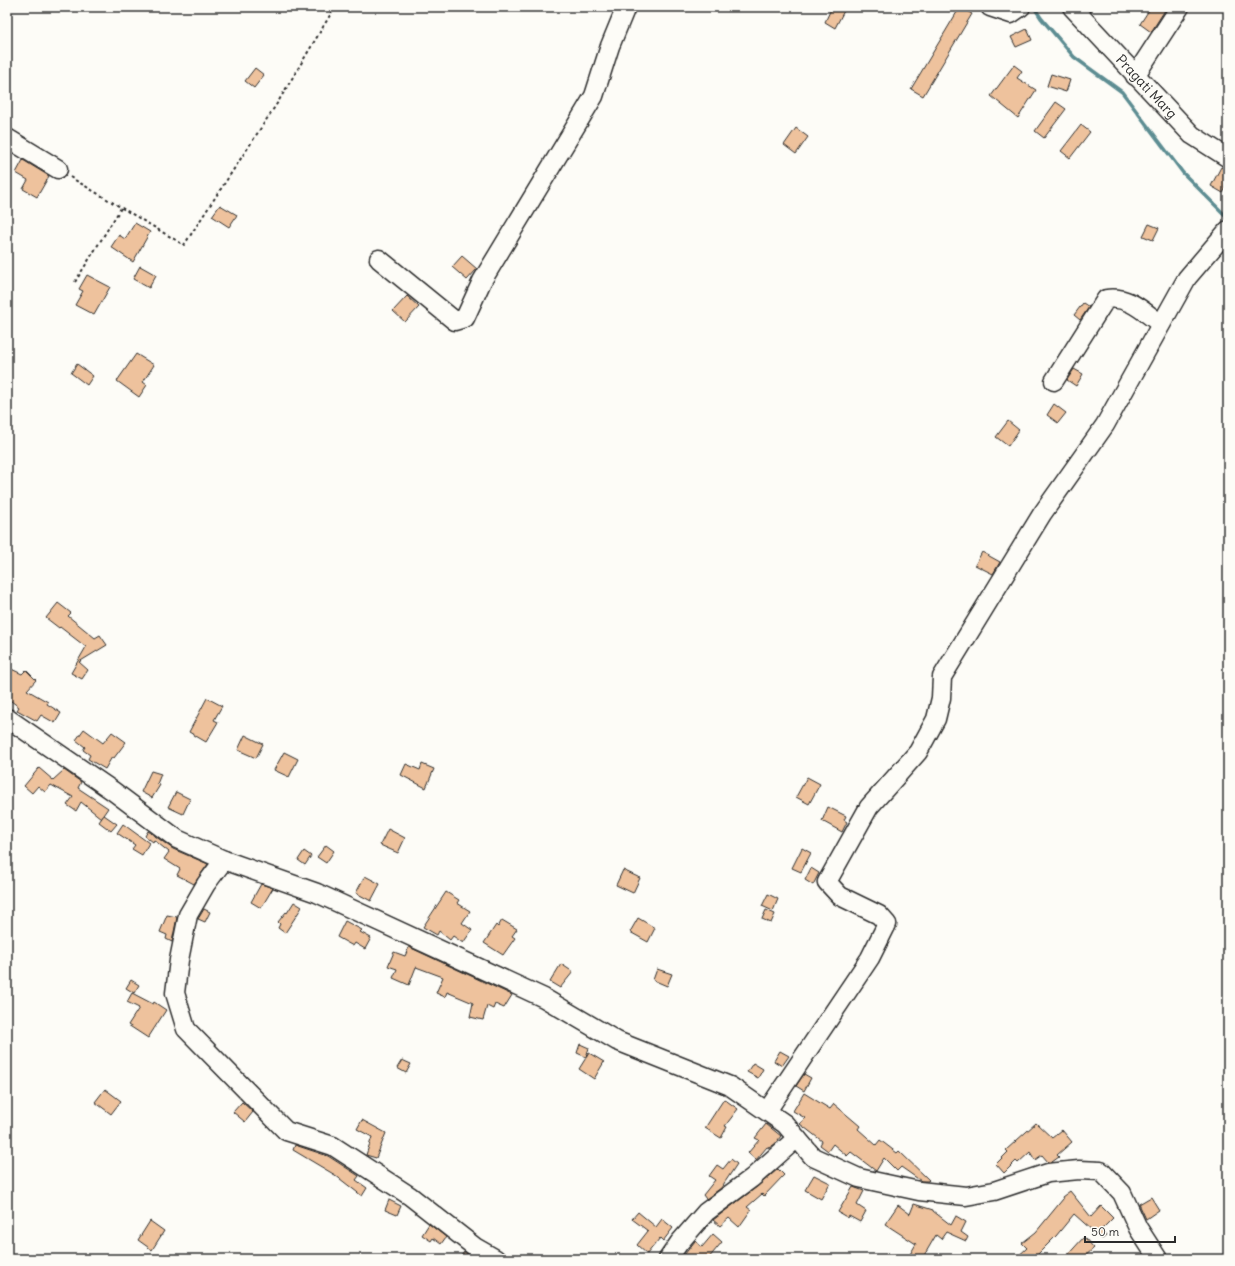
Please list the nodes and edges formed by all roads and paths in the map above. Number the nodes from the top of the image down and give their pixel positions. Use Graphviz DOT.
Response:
graph roads {
  1 [pos="336,7"];
  2 [pos="626,7"];
  3 [pos="990,7"];
  4 [pos="1072,7"];
  5 [pos="1180,7"];
  6 [pos="1016,11"];
  7 [pos="1135,76"];
  8 [pos="7,138"];
  9 [pos="1228,158"];
  10 [pos="58,169"];
  11 [pos="121,208"];
  12 [pos="1228,230"];
  13 [pos="379,260"];
  14 [pos="75,282"];
  15 [pos="1161,324"];
  16 [pos="1054,381"];
  17 [pos="7,718"];
  18 [pos="224,860"];
  19 [pos="767,1111"];
  20 [pos="797,1138"];
  21 [pos="496,1259"];
  22 [pos="668,1259"];
  23 [pos="1158,1259"];
  1 -- 11 [label="path"];
  2 -- 13 [label="street"];
  3 -- 6 [label="street"];
  4 -- 7 [label="street, Pragati Marg"];
  5 -- 7 [label="street"];
  7 -- 9 [label="street, Pragati Marg"];
  8 -- 10 [label="street"];
  10 -- 11 [label="path"];
  11 -- 14 [label="path"];
  12 -- 15 [label="street"];
  15 -- 16 [label="street"];
  15 -- 19 [label="street"];
  17 -- 18 [label="street"];
  18 -- 19 [label="street"];
  18 -- 21 [label="street"];
  19 -- 20 [label="street"];
  20 -- 22 [label="street"];
  20 -- 23 [label="street"];
}
